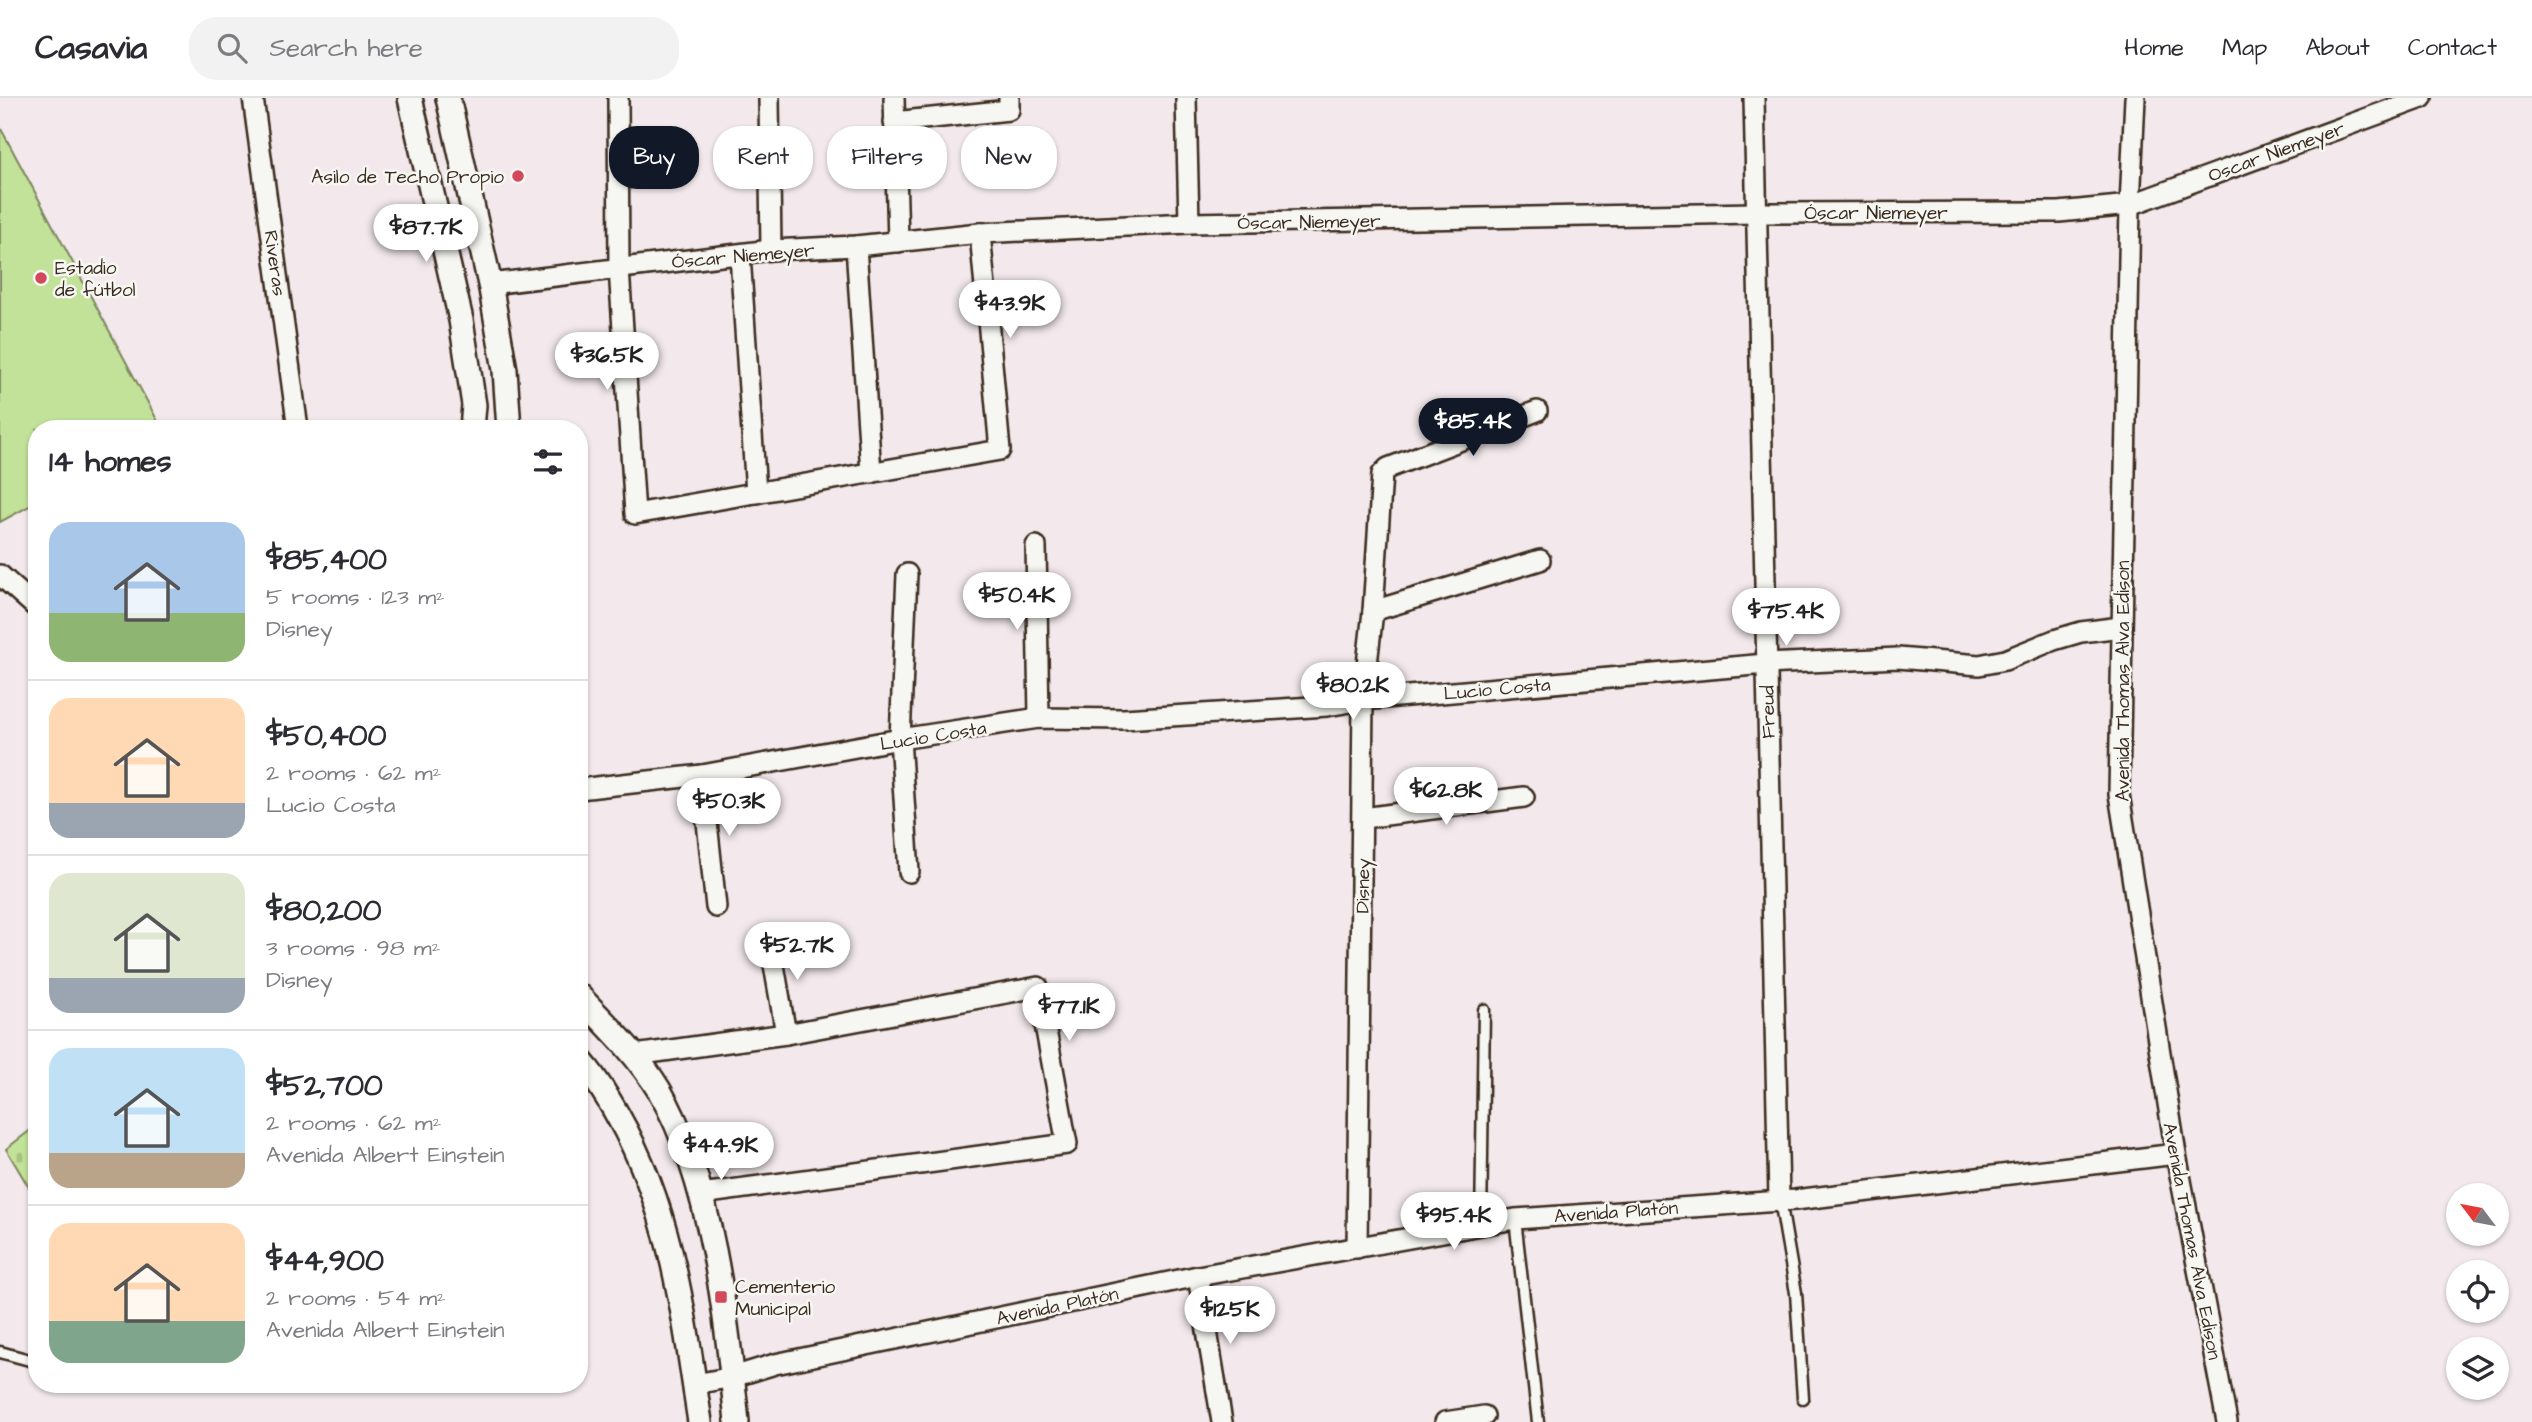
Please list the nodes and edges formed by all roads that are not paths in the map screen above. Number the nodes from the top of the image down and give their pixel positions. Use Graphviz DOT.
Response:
graph roads {
  1 [pos="253,98"];
  2 [pos="410,98"];
  3 [pos="447,98"];
  4 [pos="618,98"];
  5 [pos="769,98"];
  6 [pos="894,98"];
  7 [pos="1009,98"];
  8 [pos="1186,98"];
  9 [pos="1754,98"];
  10 [pos="2135,98"];
  11 [pos="2422,98"];
  12 [pos="894,122"];
  13 [pos="2130,205"];
  14 [pos="1756,213"];
  15 [pos="1189,223"];
  16 [pos="980,233"];
  17 [pos="898,242"];
  18 [pos="856,246"];
  19 [pos="771,250"];
  20 [pos="740,254"];
  21 [pos="619,268"];
  22 [pos="490,284"];
  23 [pos="1537,411"];
  24 [pos="297,420"];
  25 [pos="473,420"];
  26 [pos="508,420"];
  27 [pos="871,473"];
  28 [pos="756,493"];
  29 [pos="1036,546"];
  30 [pos="1541,560"];
  31 [pos="907,574"];
  32 [pos="0,575"];
  33 [pos="28,600"];
  34 [pos="1373,611"];
  35 [pos="2120,627"];
  36 [pos="1766,664"];
  37 [pos="1363,700"];
  38 [pos="1039,718"];
  39 [pos="900,739"];
  40 [pos="702,775"];
  41 [pos="588,788"];
  42 [pos="1524,797"];
  43 [pos="1363,818"];
  44 [pos="909,872"];
  45 [pos="716,907"];
  46 [pos="769,936"];
  47 [pos="588,1005"];
  48 [pos="1484,1010"];
  49 [pos="786,1034"];
  50 [pos="635,1055"];
  51 [pos="588,1072"];
  52 [pos="2176,1154"];
  53 [pos="701,1194"];
  54 [pos="1779,1199"];
  55 [pos="1516,1219"];
  56 [pos="1481,1226"];
  57 [pos="1357,1248"];
  58 [pos="1198,1276"];
  59 [pos="0,1352"];
  60 [pos="28,1360"];
  61 [pos="733,1377"];
  62 [pos="695,1384"];
  63 [pos="1803,1398"];
  64 [pos="1484,1416"];
  65 [pos="700,1422"];
  66 [pos="737,1422"];
  67 [pos="1222,1422"];
  68 [pos="1446,1422"];
  69 [pos="1538,1422"];
  70 [pos="2227,1422"];
  1 -- 24 [label="street, Riveras"];
  2 -- 25 [label="street"];
  3 -- 22 [label="street"];
  4 -- 21 [label="street"];
  5 -- 19 [label="street"];
  6 -- 12 [label="street"];
  7 -- 12 [label="street"];
  8 -- 15 [label="street"];
  9 -- 14 [label="street, Freud"];
  10 -- 13 [label="street, Avenida Thomas Alva Edison"];
  11 -- 13 [label="street, Oscar Niemeyer"];
  12 -- 17 [label="street"];
  13 -- 14 [label="street, Óscar Niemeyer"];
  13 -- 35 [label="street, Avenida Thomas Alva Edison"];
  14 -- 15 [label="street, Óscar Niemeyer"];
  14 -- 36 [label="street, Freud"];
  15 -- 16 [label="street, Óscar Niemeyer"];
  16 -- 17 [label="street, Óscar Niemeyer"];
  16 -- 27 [label="street"];
  17 -- 18 [label="street, Óscar Niemeyer"];
  18 -- 19 [label="street, Óscar Niemeyer"];
  18 -- 27 [label="street"];
  19 -- 20 [label="street, Óscar Niemeyer"];
  20 -- 21 [label="street, Óscar Niemeyer"];
  20 -- 28 [label="street"];
  21 -- 22 [label="street, Óscar Niemeyer"];
  21 -- 28 [label="street"];
  22 -- 26 [label="street"];
  23 -- 34 [label="street, Disney"];
  27 -- 28 [label="street"];
  29 -- 38 [label="street"];
  30 -- 34 [label="street"];
  31 -- 39 [label="street"];
  32 -- 33 [label="street"];
  34 -- 37 [label="street, Disney"];
  35 -- 36 [label="street, Lucio Costa"];
  35 -- 52 [label="street, Avenida Thomas Alva Edison"];
  36 -- 37 [label="street, Lucio Costa"];
  36 -- 54 [label="street, Freud"];
  37 -- 38 [label="street, Lucio Costa"];
  37 -- 43 [label="street, Disney"];
  38 -- 39 [label="street, Lucio Costa"];
  39 -- 40 [label="street, Lucio Costa"];
  39 -- 44 [label="street"];
  40 -- 41 [label="street, Lucio Costa"];
  40 -- 45 [label="street"];
  42 -- 43 [label="street"];
  43 -- 57 [label="street, Disney"];
  46 -- 49 [label="street"];
  47 -- 50 [label="street"];
  48 -- 56 [label="lane"];
  49 -- 50 [label="street"];
  49 -- 53 [label="street"];
  50 -- 53 [label="street"];
  51 -- 62 [label="street"];
  52 -- 54 [label="street, Avenida Platón"];
  52 -- 70 [label="street, Avenida Thomas Alva Edison"];
  53 -- 61 [label="street"];
  54 -- 55 [label="street, Avenida Platón"];
  54 -- 63 [label="lane"];
  55 -- 56 [label="street, Avenida Platón"];
  55 -- 69 [label="lane"];
  56 -- 57 [label="street, Avenida Platón"];
  57 -- 58 [label="street, Avenida Platón"];
  58 -- 61 [label="street, Avenida Platón"];
  58 -- 67 [label="street"];
  59 -- 60 [label="lane"];
  61 -- 62 [label="street, Avenida Platón"];
  61 -- 66 [label="street"];
  62 -- 65 [label="street"];
  64 -- 68 [label="street"];
}
